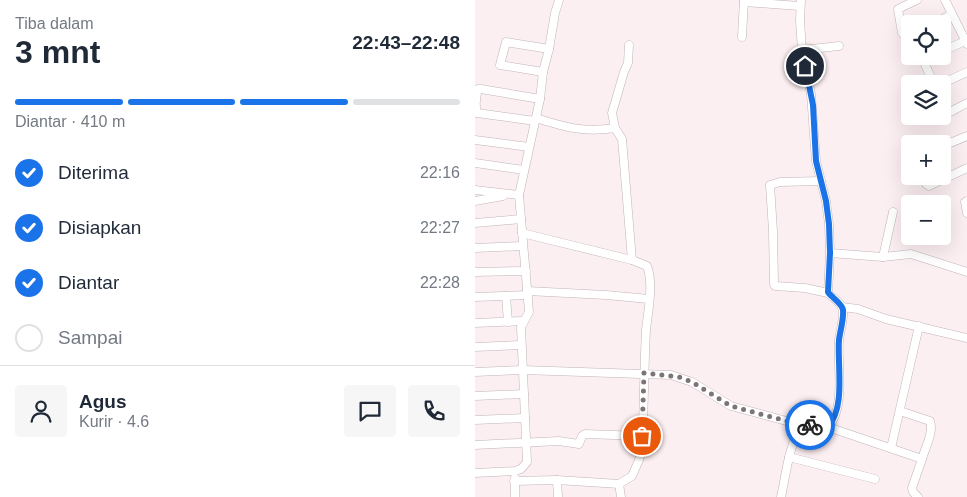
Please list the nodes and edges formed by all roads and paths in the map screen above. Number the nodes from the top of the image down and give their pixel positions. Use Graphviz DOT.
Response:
graph roads {
  1 [pos="559,0"];
  2 [pos="917,0"];
  3 [pos="945,0"];
  4 [pos="744,1"];
  5 [pos="801,3"];
  6 [pos="953,14"];
  7 [pos="901,27"];
  8 [pos="742,37"];
  9 [pos="966,43"];
  10 [pos="629,45"];
  11 [pos="839,46"];
  12 [pos="951,48"];
  13 [pos="549,50"];
  14 [pos="802,50"];
  15 [pos="543,72"];
  16 [pos="967,72"];
  17 [pos="951,79"];
  18 [pos="540,99"];
  19 [pos="476,101"];
  20 [pos="967,103"];
  21 [pos="951,110"];
  22 [pos="535,119"];
  23 [pos="615,128"];
  24 [pos="967,136"];
  25 [pos="475,140"];
  26 [pos="951,143"];
  27 [pos="529,146"];
  28 [pos="475,163"];
  29 [pos="967,168"];
  30 [pos="524,170"];
  31 [pos="951,176"];
  32 [pos="821,181"];
  33 [pos="475,190"];
  34 [pos="516,195"];
  35 [pos="967,200"];
  36 [pos="475,201"];
  37 [pos="893,212"];
  38 [pos="967,213"];
  39 [pos="521,220"];
  40 [pos="475,223"];
  41 [pos="522,233"];
  42 [pos="523,246"];
  43 [pos="475,248"];
  44 [pos="830,253"];
  45 [pos="883,257"];
  46 [pos="632,260"];
  47 [pos="526,271"];
  48 [pos="475,272"];
  49 [pos="967,272"];
  50 [pos="828,292"];
  51 [pos="527,293"];
  52 [pos="506,296"];
  53 [pos="475,297"];
  54 [pos="649,299"];
  55 [pos="842,308"];
  56 [pos="523,321"];
  57 [pos="508,322"];
  58 [pos="475,324"];
  59 [pos="919,326"];
  60 [pos="967,338"];
  61 [pos="521,345"];
  62 [pos="475,347"];
  63 [pos="522,370"];
  64 [pos="475,372"];
  65 [pos="644,373"];
  66 [pos="524,394"];
  67 [pos="475,396"];
  68 [pos="900,411"];
  69 [pos="525,418"];
  70 [pos="475,420"];
  71 [pos="801,425"];
  72 [pos="828,426"];
  73 [pos="642,436"];
  74 [pos="526,442"];
  75 [pos="475,445"];
  76 [pos="891,448"];
  77 [pos="789,457"];
  78 [pos="922,459"];
  79 [pos="515,471"];
  80 [pos="475,473"];
  81 [pos="875,479"];
  82 [pos="557,480"];
  83 [pos="514,481"];
  84 [pos="619,484"];
  85 [pos="515,497"];
  86 [pos="558,497"];
  87 [pos="621,497"];
  88 [pos="781,497"];
  89 [pos="918,497"];
  1 -- 13 [label="street"];
  2 -- 7 [label="street"];
  3 -- 6 [label="street"];
  4 -- 5 [label="street"];
  4 -- 8 [label="street"];
  5 -- 14 [label="street"];
  6 -- 9 [label="street"];
  9 -- 12 [label="street"];
  10 -- 23 [label="street"];
  11 -- 14 [label="street"];
  13 -- 15 [label="street"];
  13 -- 15 [label="street"];
  14 -- 32 [label="street"];
  15 -- 18 [label="street"];
  16 -- 17 [label="street"];
  18 -- 19 [label="street"];
  18 -- 22 [label="street"];
  19 -- 22 [label="street"];
  20 -- 21 [label="street"];
  22 -- 23 [label="street"];
  22 -- 27 [label="street"];
  23 -- 46 [label="street"];
  24 -- 26 [label="street"];
  25 -- 27 [label="street"];
  27 -- 30 [label="street"];
  28 -- 30 [label="street"];
  29 -- 31 [label="street"];
  30 -- 34 [label="street"];
  32 -- 44 [label="street"];
  32 -- 50 [label="street"];
  33 -- 34 [label="street"];
  34 -- 36 [label="street"];
  34 -- 39 [label="street"];
  35 -- 38 [label="street"];
  37 -- 45 [label="street"];
  39 -- 40 [label="street"];
  39 -- 41 [label="street"];
  41 -- 42 [label="street"];
  41 -- 46 [label="street"];
  42 -- 43 [label="street"];
  42 -- 47 [label="street"];
  44 -- 45 [label="street"];
  44 -- 50 [label="street"];
  45 -- 49 [label="street"];
  46 -- 54 [label="street"];
  47 -- 48 [label="street"];
  47 -- 51 [label="street"];
  50 -- 55 [label="street"];
  51 -- 52 [label="street"];
  51 -- 54 [label="street"];
  51 -- 56 [label="street"];
  52 -- 53 [label="street"];
  52 -- 57 [label="street"];
  54 -- 65 [label="street"];
  55 -- 59 [label="street"];
  55 -- 72 [label="street"];
  56 -- 57 [label="street"];
  56 -- 61 [label="street"];
  57 -- 58 [label="street"];
  59 -- 60 [label="street"];
  59 -- 68 [label="street"];
  61 -- 62 [label="street"];
  61 -- 63 [label="street"];
  63 -- 64 [label="street"];
  63 -- 65 [label="street"];
  63 -- 66 [label="street"];
  65 -- 71 [label="street"];
  65 -- 73 [label="street"];
  66 -- 67 [label="street"];
  66 -- 69 [label="street"];
  68 -- 76 [label="street"];
  68 -- 78 [label="street"];
  69 -- 70 [label="street"];
  69 -- 74 [label="street"];
  71 -- 72 [label="street"];
  71 -- 77 [label="street"];
  72 -- 76 [label="street"];
  73 -- 74 [label="street"];
  73 -- 84 [label="street"];
  74 -- 75 [label="street"];
  74 -- 79 [label="street"];
  76 -- 78 [label="street"];
  77 -- 81 [label="street"];
  77 -- 88 [label="street"];
  78 -- 89 [label="street"];
  79 -- 80 [label="street"];
  79 -- 83 [label="street"];
  82 -- 83 [label="street"];
  82 -- 84 [label="street"];
  82 -- 86 [label="street"];
  83 -- 85 [label="street"];
  84 -- 87 [label="street"];
}
